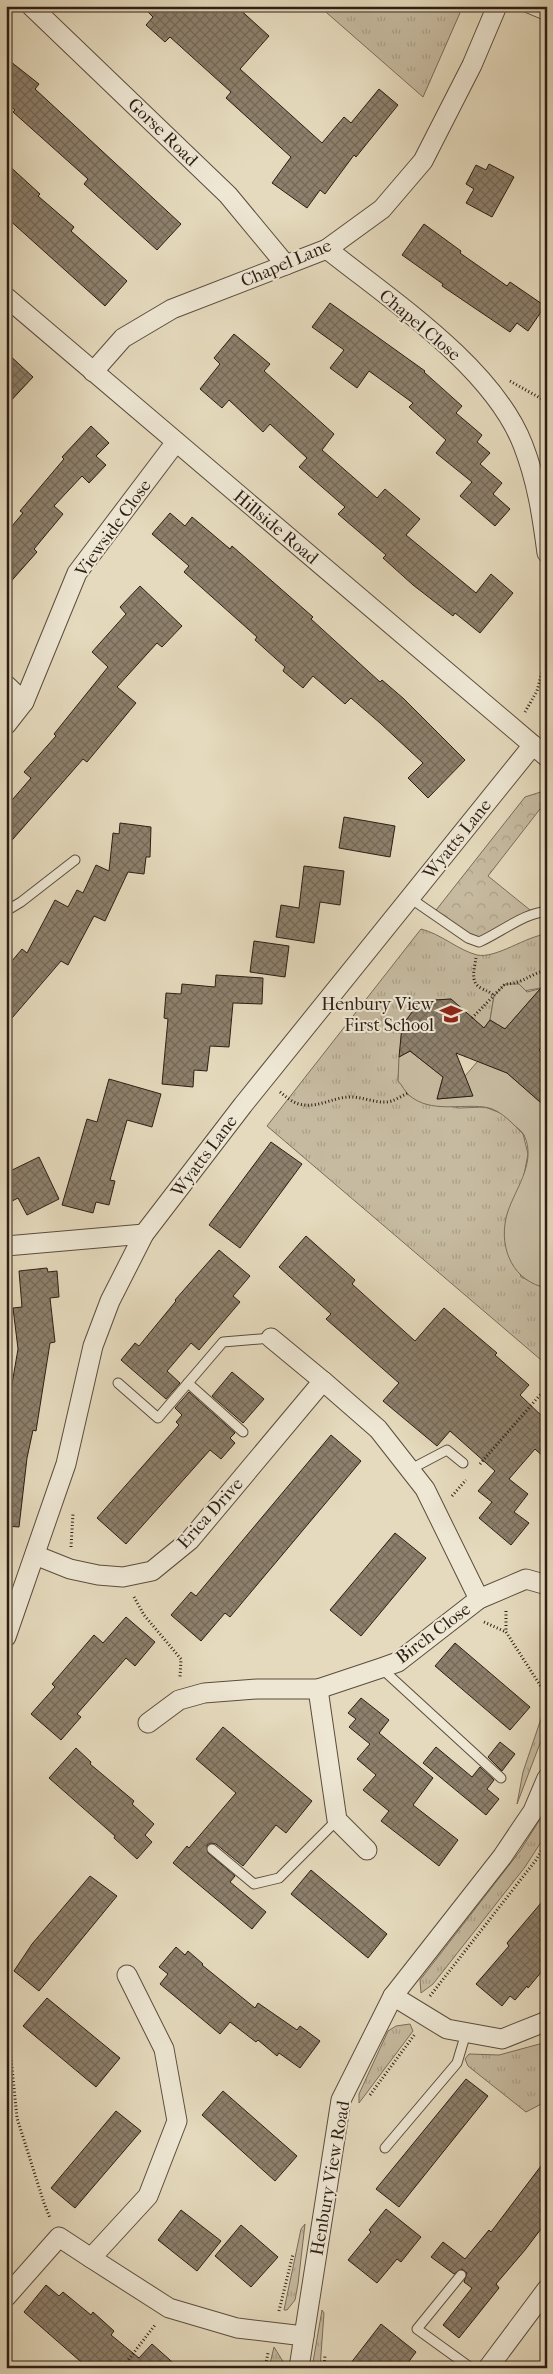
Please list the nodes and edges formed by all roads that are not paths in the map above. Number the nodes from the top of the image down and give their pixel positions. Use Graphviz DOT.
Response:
graph roads {
  1 [pos="31,6"];
  2 [pos="497,6"];
  3 [pos="523,6"];
  4 [pos="547,16"];
  5 [pos="327,249"];
  6 [pos="286,265"];
  7 [pos="6,297"];
  8 [pos="93,372"];
  9 [pos="176,442"];
  10 [pos="547,552"];
  11 [pos="6,684"];
  12 [pos="24,702"];
  13 [pos="6,725"];
  14 [pos="532,745"];
  15 [pos="547,758"];
  16 [pos="75,860"];
  17 [pos="410,898"];
  18 [pos="6,911"];
  19 [pos="547,912"];
  20 [pos="144,1234"];
  21 [pos="6,1246"];
  22 [pos="270,1338"];
  23 [pos="323,1381"];
  24 [pos="118,1383"];
  25 [pos="188,1383"];
  26 [pos="243,1432"];
  27 [pos="463,1463"];
  28 [pos="410,1470"];
  29 [pos="35,1555"];
  30 [pos="547,1585"];
  31 [pos="480,1599"];
  32 [pos="6,1637"];
  33 [pos="381,1668"];
  34 [pos="318,1689"];
  35 [pos="148,1723"];
  36 [pos="501,1778"];
  37 [pos="547,1778"];
  38 [pos="337,1820"];
  39 [pos="212,1848"];
  40 [pos="367,1850"];
  41 [pos="127,1975"];
  42 [pos="392,1996"];
  43 [pos="547,2021"];
  44 [pos="466,2033"];
  45 [pos="385,2148"];
  46 [pos="91,2258"];
  47 [pos="461,2275"];
  48 [pos="547,2289"];
  49 [pos="6,2297"];
  50 [pos="304,2336"];
  51 [pos="299,2368"];
  52 [pos="472,2368"];
  53 [pos="488,2368"];
  1 -- 6 [label="street, Gorse Road"];
  2 -- 5 [label="street, Chapel Lane"];
  3 -- 4 [label="lane"];
  5 -- 6 [label="street, Chapel Lane"];
  5 -- 10 [label="street, Chapel Close"];
  6 -- 8 [label="street, Chapel Lane"];
  7 -- 8 [label="street, Hillside Road"];
  8 -- 9 [label="street, Hillside Road"];
  9 -- 12 [label="street, Viewside Close"];
  9 -- 14 [label="street, Hillside Road"];
  11 -- 12 [label="street"];
  12 -- 13 [label="street, Viewside Close"];
  14 -- 15 [label="street, Hillside Road"];
  14 -- 17 [label="street, Wyatts Lane"];
  16 -- 18 [label="lane"];
  17 -- 19 [label="lane"];
  17 -- 20 [label="street, Wyatts Lane"];
  20 -- 21 [label="street"];
  20 -- 29 [label="street, Wyatts Lane"];
  22 -- 23 [label="street"];
  22 -- 25 [label="lane"];
  23 -- 28 [label="street"];
  23 -- 29 [label="street, Erica Drive"];
  24 -- 25 [label="lane"];
  25 -- 26 [label="lane"];
  27 -- 28 [label="lane"];
  28 -- 31 [label="street"];
  29 -- 32 [label="street, Wyatts Lane"];
  30 -- 31 [label="street, Birch Close"];
  31 -- 33 [label="street, Birch Close"];
  33 -- 34 [label="street, Birch Close"];
  33 -- 36 [label="lane"];
  34 -- 35 [label="street, Birch Close"];
  34 -- 38 [label="street"];
  37 -- 42 [label="street, Henbury View Road"];
  38 -- 39 [label="lane"];
  38 -- 40 [label="street"];
  41 -- 46 [label="street"];
  42 -- 44 [label="street"];
  42 -- 50 [label="street, Henbury View Road"];
  43 -- 44 [label="street"];
  44 -- 45 [label="lane"];
  46 -- 49 [label="street"];
  46 -- 50 [label="street"];
  47 -- 52 [label="lane"];
  48 -- 53 [label="street"];
  50 -- 51 [label="street, Henbury View Road"];
}
